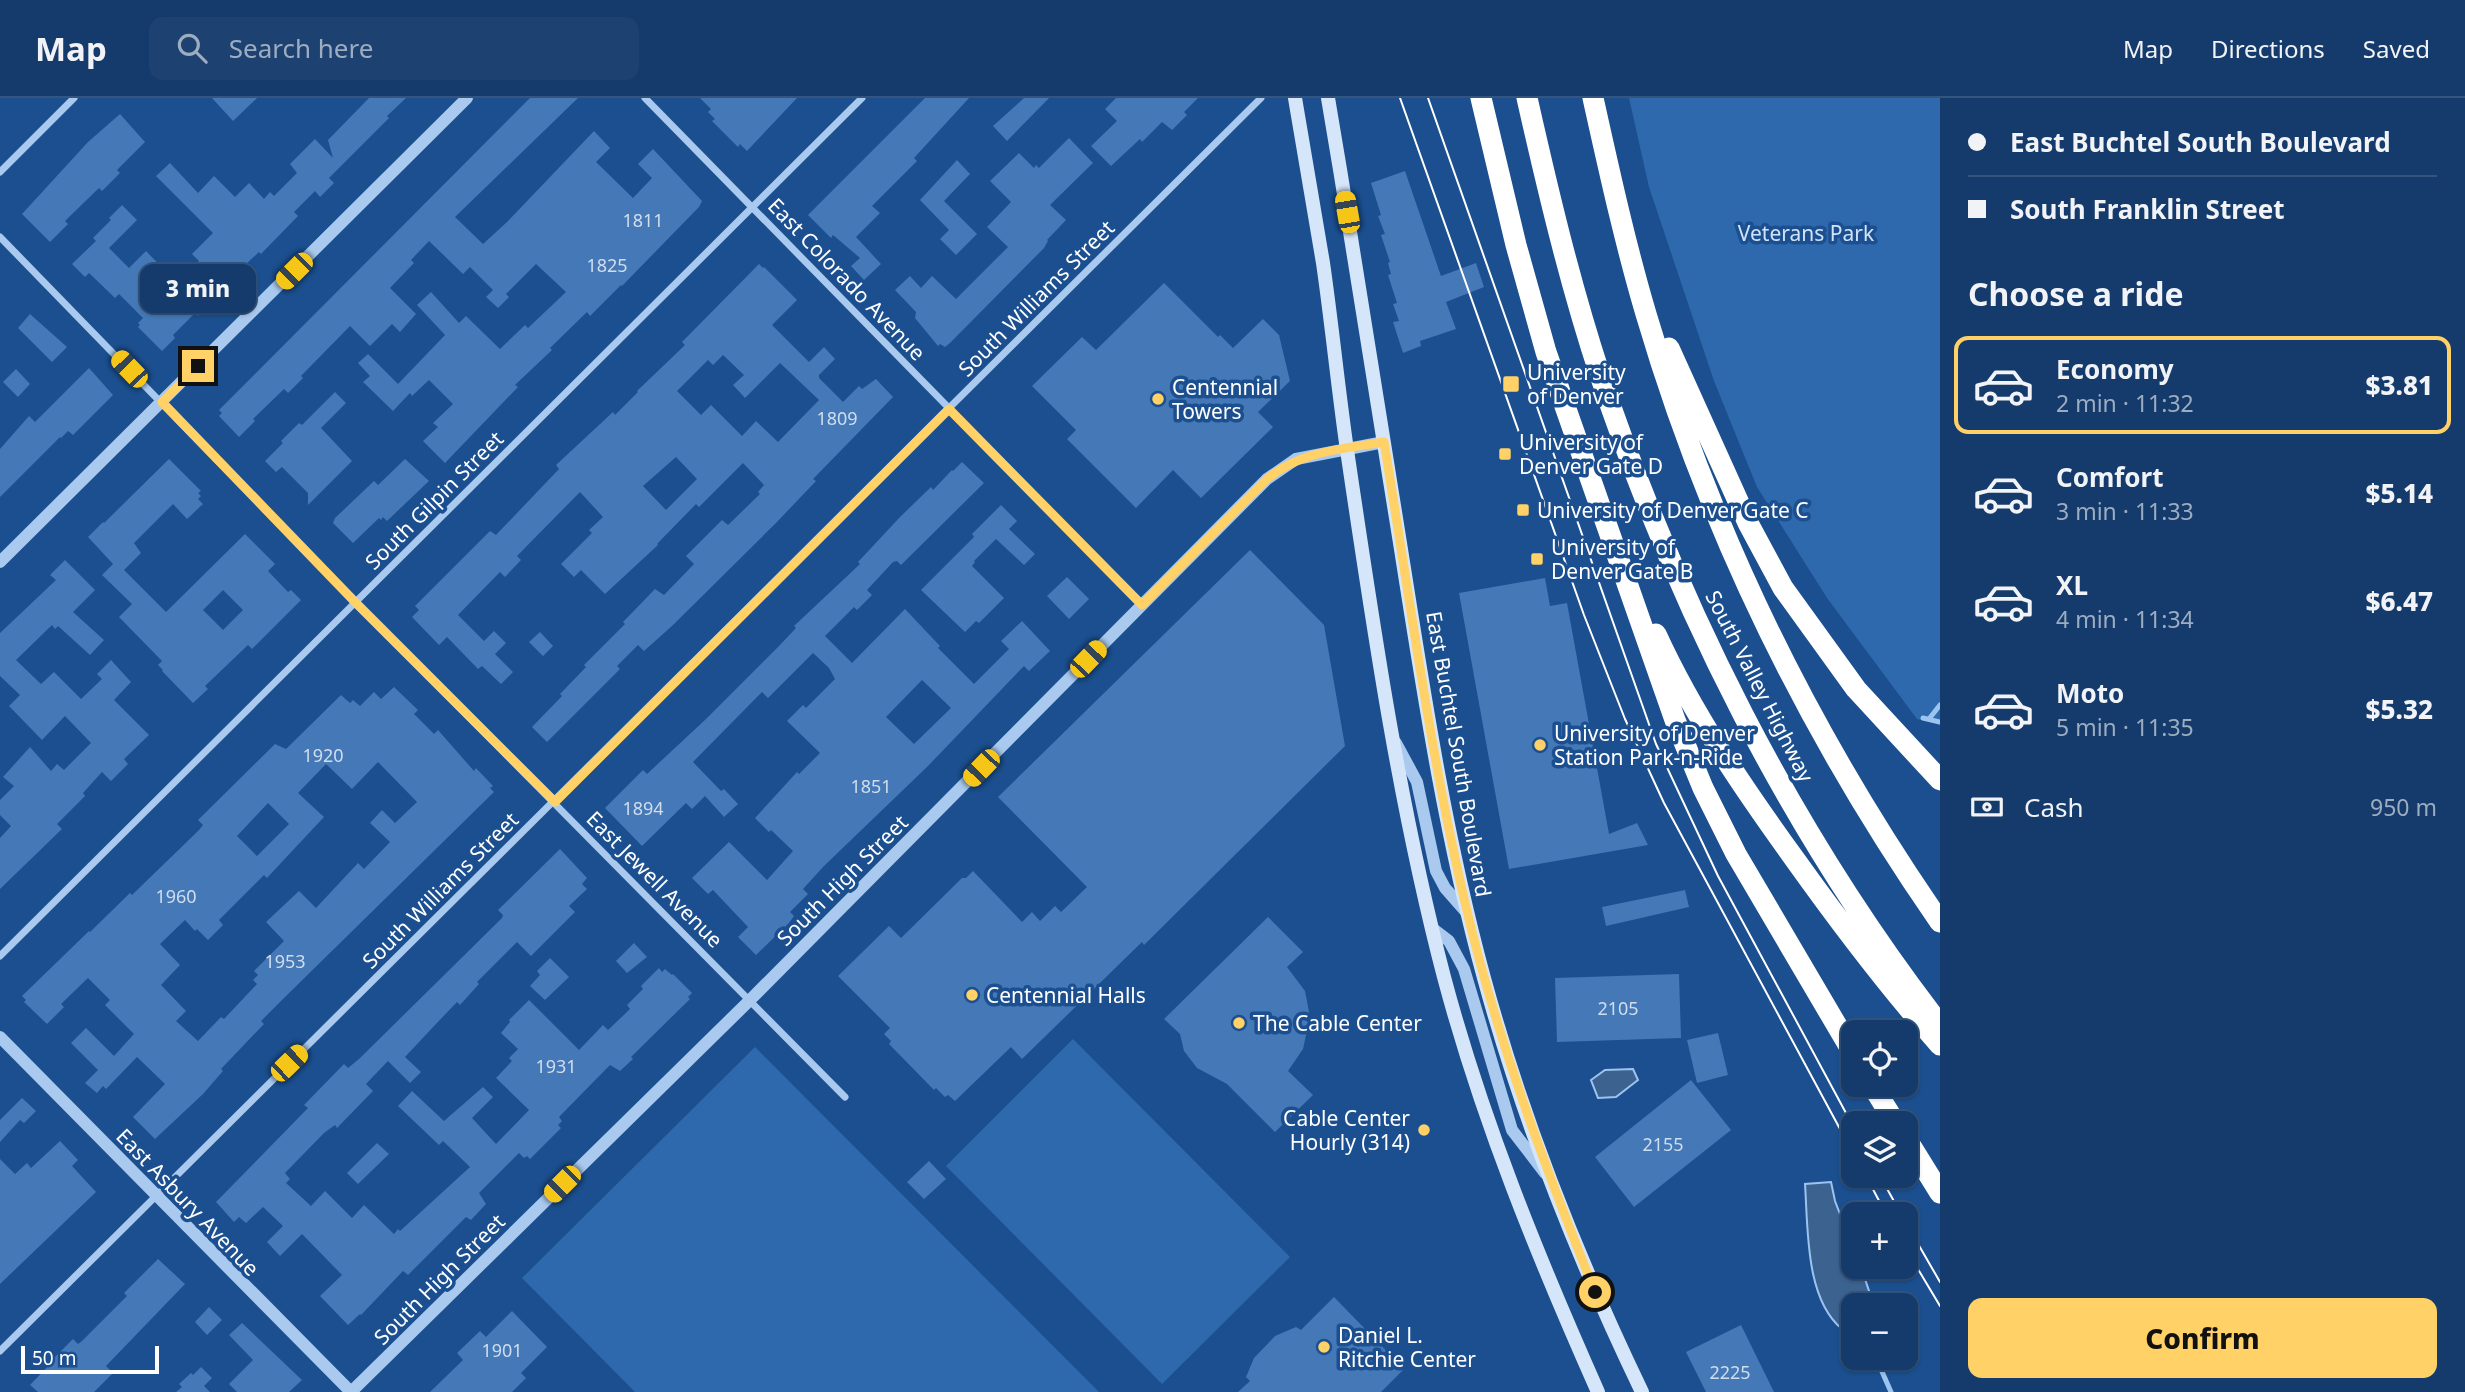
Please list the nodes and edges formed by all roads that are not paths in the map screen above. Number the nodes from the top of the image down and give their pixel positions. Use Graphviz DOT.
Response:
graph roads {
  1 [pos="74,98"];
  2 [pos="467,98"];
  3 [pos="645,98"];
  4 [pos="862,98"];
  5 [pos="1261,98"];
  6 [pos="1295,98"];
  7 [pos="1328,98"];
  8 [pos="1481,98"];
  9 [pos="1527,98"];
  10 [pos="1593,98"];
  11 [pos="0,172"];
  12 [pos="753,208"];
  13 [pos="1619,215"];
  14 [pos="0,237"];
  15 [pos="162,402"];
  16 [pos="949,409"];
  17 [pos="1384,442"];
  18 [pos="1347,448"];
  19 [pos="1591,481"];
  20 [pos="0,562"];
  21 [pos="356,603"];
  22 [pos="1142,605"];
  23 [pos="1394,740"];
  24 [pos="1940,780"];
  25 [pos="555,802"];
  26 [pos="1467,913"];
  27 [pos="1940,922"];
  28 [pos="1432,928"];
  29 [pos="0,956"];
  30 [pos="750,1000"];
  31 [pos="1940,1025"];
  32 [pos="1841,1033"];
  33 [pos="0,1037"];
  34 [pos="1940,1045"];
  35 [pos="845,1097"];
  36 [pos="1918,1157"];
  37 [pos="1551,1181"];
  38 [pos="1940,1193"];
  39 [pos="155,1195"];
  40 [pos="0,1352"];
  41 [pos="351,1392"];
  42 [pos="1598,1392"];
  43 [pos="1643,1392"];
  1 -- 11 [label="street"];
  2 -- 15 [label="street"];
  3 -- 12 [label="street, East Colorado Avenue"];
  4 -- 12 [label="street, South Gilpin Street"];
  5 -- 16 [label="street, South Williams Street"];
  6 -- 18 [label="main road"];
  7 -- 17 [label="main road, East Buchtel South Boulevard"];
  8 -- 19 [label="highway"];
  9 -- 31 [label="highway, South Valley Highway"];
  10 -- 13 [label="highway, South Valley Highway"];
  12 -- 16 [label="street, East Colorado Avenue"];
  12 -- 21 [label="street, South Gilpin Street"];
  13 -- 24 [label="highway"];
  13 -- 27 [label="highway, South Valley Highway"];
  14 -- 15 [label="street, East Jewell Avenue"];
  15 -- 20 [label="street"];
  15 -- 21 [label="street, East Jewell Avenue"];
  16 -- 22 [label="street, East Colorado Avenue"];
  16 -- 25 [label="street, South Williams Street"];
  17 -- 18 [label="street, South High Street"];
  17 -- 26 [label="main road, East Buchtel South Boulevard"];
  18 -- 22 [label="street, South High Street"];
  18 -- 23 [label="main road"];
  19 -- 32 [label="highway"];
  19 -- 34 [label="highway"];
  21 -- 25 [label="street, East Jewell Avenue"];
  21 -- 29 [label="street, South Gilpin Street"];
  22 -- 30 [label="street, South High Street"];
  23 -- 26 [label="street"];
  23 -- 28 [label="main road"];
  25 -- 30 [label="street, East Jewell Avenue"];
  25 -- 39 [label="street, South Williams Street"];
  26 -- 37 [label="main road, East Buchtel South Boulevard"];
  28 -- 37 [label="street"];
  28 -- 42 [label="main road"];
  30 -- 35 [label="street, East Jewell Avenue"];
  30 -- 41 [label="street, South High Street"];
  33 -- 39 [label="street, East Asbury Avenue"];
  36 -- 38 [label="highway"];
  37 -- 43 [label="main road, East Buchtel South Boulevard"];
  39 -- 40 [label="street, South Williams Street"];
  39 -- 41 [label="street, East Asbury Avenue"];
}
